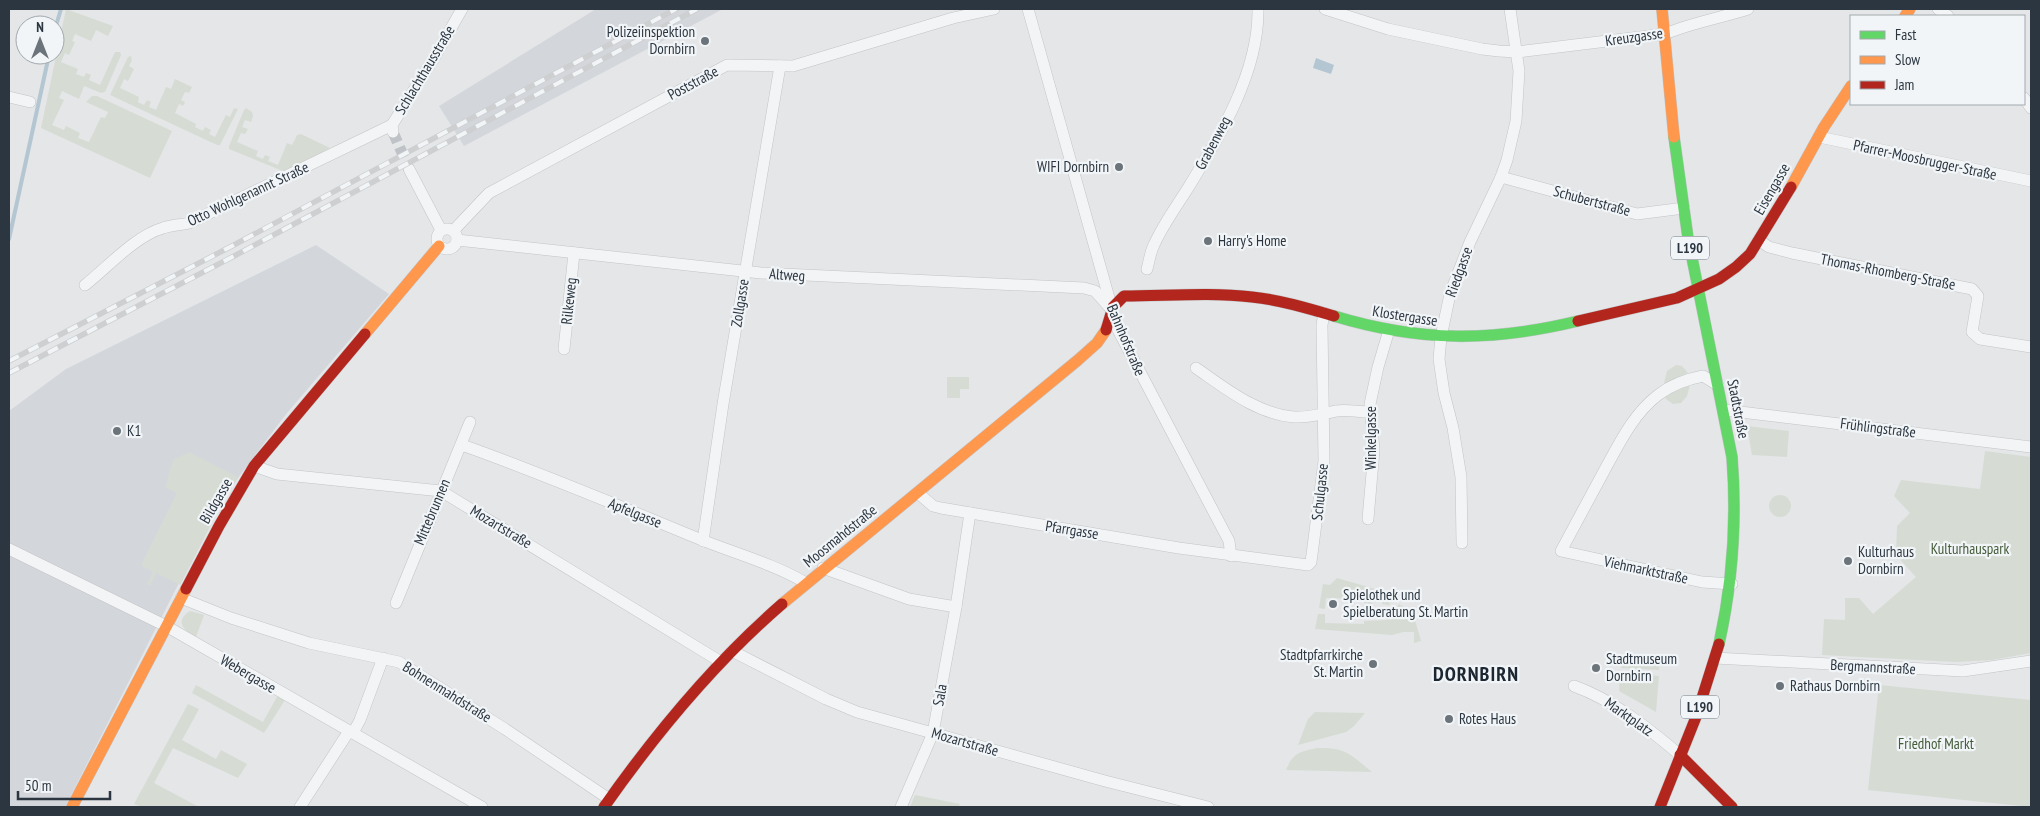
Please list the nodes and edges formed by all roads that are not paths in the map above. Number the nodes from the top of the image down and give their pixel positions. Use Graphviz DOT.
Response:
graph roads {
  1 [pos="462,9"];
  2 [pos="994,9"];
  3 [pos="1028,9"];
  4 [pos="1258,9"];
  5 [pos="1325,9"];
  6 [pos="1510,9"];
  7 [pos="1662,9"];
  8 [pos="1748,9"];
  9 [pos="951,14"];
  10 [pos="1665,34"];
  11 [pos="1517,52"];
  12 [pos="780,66"];
  13 [pos="1850,87"];
  14 [pos="9,98"];
  15 [pos="30,102"];
  16 [pos="392,128"];
  17 [pos="1819,137"];
  18 [pos="409,169"];
  19 [pos="1501,177"];
  20 [pos="2031,181"];
  21 [pos="1684,208"];
  22 [pos="450,233"];
  23 [pos="1760,241"];
  24 [pos="439,246"];
  25 [pos="574,253"];
  26 [pos="1147,269"];
  27 [pos="745,271"];
  28 [pos="85,285"];
  29 [pos="1698,288"];
  30 [pos="1111,309"];
  31 [pos="1324,313"];
  32 [pos="1389,330"];
  33 [pos="1441,336"];
  34 [pos="2031,347"];
  35 [pos="564,349"];
  36 [pos="1196,368"];
  37 [pos="1718,385"];
  38 [pos="1724,410"];
  39 [pos="1370,412"];
  40 [pos="1324,416"];
  41 [pos="470,422"];
  42 [pos="462,445"];
  43 [pos="2031,447"];
  44 [pos="254,466"];
  45 [pos="441,491"];
  46 [pos="918,493"];
  47 [pos="970,513"];
  48 [pos="1368,519"];
  49 [pos="703,541"];
  50 [pos="1462,543"];
  51 [pos="9,549"];
  52 [pos="1231,556"];
  53 [pos="823,568"];
  54 [pos="806,583"];
  55 [pos="1732,584"];
  56 [pos="181,598"];
  57 [pos="396,603"];
  58 [pos="956,608"];
  59 [pos="166,626"];
  60 [pos="732,651"];
  61 [pos="383,658"];
  62 [pos="1715,658"];
  63 [pos="2031,661"];
  64 [pos="721,662"];
  65 [pos="1574,686"];
  66 [pos="351,732"];
  67 [pos="933,733"];
  68 [pos="1680,755"];
  69 [pos="606,803"];
  70 [pos="72,807"];
  71 [pos="300,807"];
  72 [pos="482,807"];
  73 [pos="901,807"];
  74 [pos="1208,807"];
  75 [pos="1660,807"];
  76 [pos="1732,807"];
  1 -- 16 [label="street, Schlachthausstraße"];
  2 -- 9 [label="street, Poststraße"];
  3 -- 30 [label="street, Bahnhofstraße"];
  4 -- 26 [label="street, Grabenweg"];
  5 -- 11 [label="street, Kreuzgasse"];
  6 -- 11 [label="street, Riedgasse"];
  7 -- 10 [label="street, Stadtstraße / L190"];
  8 -- 10 [label="street, Kreuzgasse"];
  9 -- 12 [label="street, Poststraße"];
  10 -- 11 [label="street, Kreuzgasse"];
  10 -- 21 [label="street, Stadtstraße / L190"];
  11 -- 19 [label="street, Riedgasse"];
  12 -- 22 [label="street, Poststraße"];
  12 -- 27 [label="street, Zollgasse"];
  13 -- 17 [label="street, Eisengasse"];
  14 -- 15 [label="street"];
  16 -- 28 [label="street, Otto Wohlgenannt Straße"];
  17 -- 20 [label="street, Pfarrer-Moosbrugger-Straße"];
  17 -- 23 [label="street, Eisengasse"];
  18 -- 22 [label="street"];
  19 -- 21 [label="street, Schubertstraße"];
  19 -- 33 [label="street, Riedgasse"];
  21 -- 29 [label="street, Stadtstraße / L190"];
  22 -- 24 [label="street"];
  22 -- 24 [label="street"];
  22 -- 25 [label="street, Altweg"];
  23 -- 29 [label="street, Eisengasse"];
  23 -- 34 [label="street, Thomas-Rhomberg-Straße"];
  24 -- 44 [label="street, Bildgasse"];
  25 -- 27 [label="street, Altweg"];
  25 -- 35 [label="street, Rilkeweg"];
  27 -- 30 [label="street, Altweg"];
  27 -- 49 [label="street, Zollgasse"];
  29 -- 33 [label="street, Klostergasse"];
  29 -- 37 [label="street, Stadtstraße / L190"];
  30 -- 31 [label="street, Klostergasse"];
  30 -- 46 [label="street, Moosmahdstraße"];
  30 -- 52 [label="street, Bahnhofstraße"];
  31 -- 32 [label="street, Klostergasse"];
  31 -- 40 [label="street, Schulgasse"];
  32 -- 33 [label="street, Klostergasse"];
  32 -- 39 [label="street, Winkelgasse"];
  33 -- 50 [label="street, Riedgasse"];
  36 -- 40 [label="street"];
  37 -- 38 [label="street, Stadtstraße / L190"];
  37 -- 55 [label="street, Viehmarktstraße"];
  38 -- 43 [label="street, Frühlingstraße"];
  38 -- 55 [label="street, Stadtstraße / L190"];
  39 -- 40 [label="street"];
  39 -- 48 [label="street, Winkelgasse"];
  40 -- 52 [label="street, Schulgasse"];
  41 -- 42 [label="street, Mittebrunnen"];
  42 -- 45 [label="street, Mittebrunnen"];
  42 -- 49 [label="street, Apfelgasse"];
  44 -- 45 [label="street, Mozartstraße"];
  44 -- 56 [label="street, Bildgasse"];
  45 -- 57 [label="street, Mittebrunnen"];
  45 -- 64 [label="street, Mozartstraße"];
  46 -- 47 [label="street, Pfarrgasse"];
  46 -- 53 [label="street, Moosmahdstraße"];
  47 -- 52 [label="street, Pfarrgasse"];
  47 -- 58 [label="street, Sala"];
  49 -- 54 [label="street, Apfelgasse"];
  51 -- 59 [label="street, Webergasse"];
  53 -- 54 [label="street, Moosmahdstraße"];
  53 -- 58 [label="street"];
  54 -- 60 [label="street, Moosmahdstraße"];
  55 -- 62 [label="street, Stadtstraße / L190"];
  56 -- 59 [label="street, Bildgasse"];
  56 -- 61 [label="street, Bohnenmahdstraße"];
  58 -- 67 [label="street, Sala"];
  59 -- 66 [label="street, Webergasse"];
  59 -- 70 [label="street, Bildgasse"];
  60 -- 64 [label="street, Moosmahdstraße"];
  60 -- 67 [label="street, Mozartstraße"];
  61 -- 66 [label="street"];
  61 -- 69 [label="street, Bohnenmahdstraße"];
  62 -- 63 [label="street, Bergmannstraße"];
  62 -- 68 [label="street, Stadtstraße / L190"];
  64 -- 69 [label="street, Moosmahdstraße"];
  65 -- 68 [label="street, Marktplatz"];
  66 -- 71 [label="street"];
  66 -- 72 [label="street, Webergasse"];
  67 -- 73 [label="street, Sala"];
  67 -- 74 [label="street, Mozartstraße"];
  68 -- 75 [label="street, Stadtstraße / L190"];
  68 -- 76 [label="street"];
}
